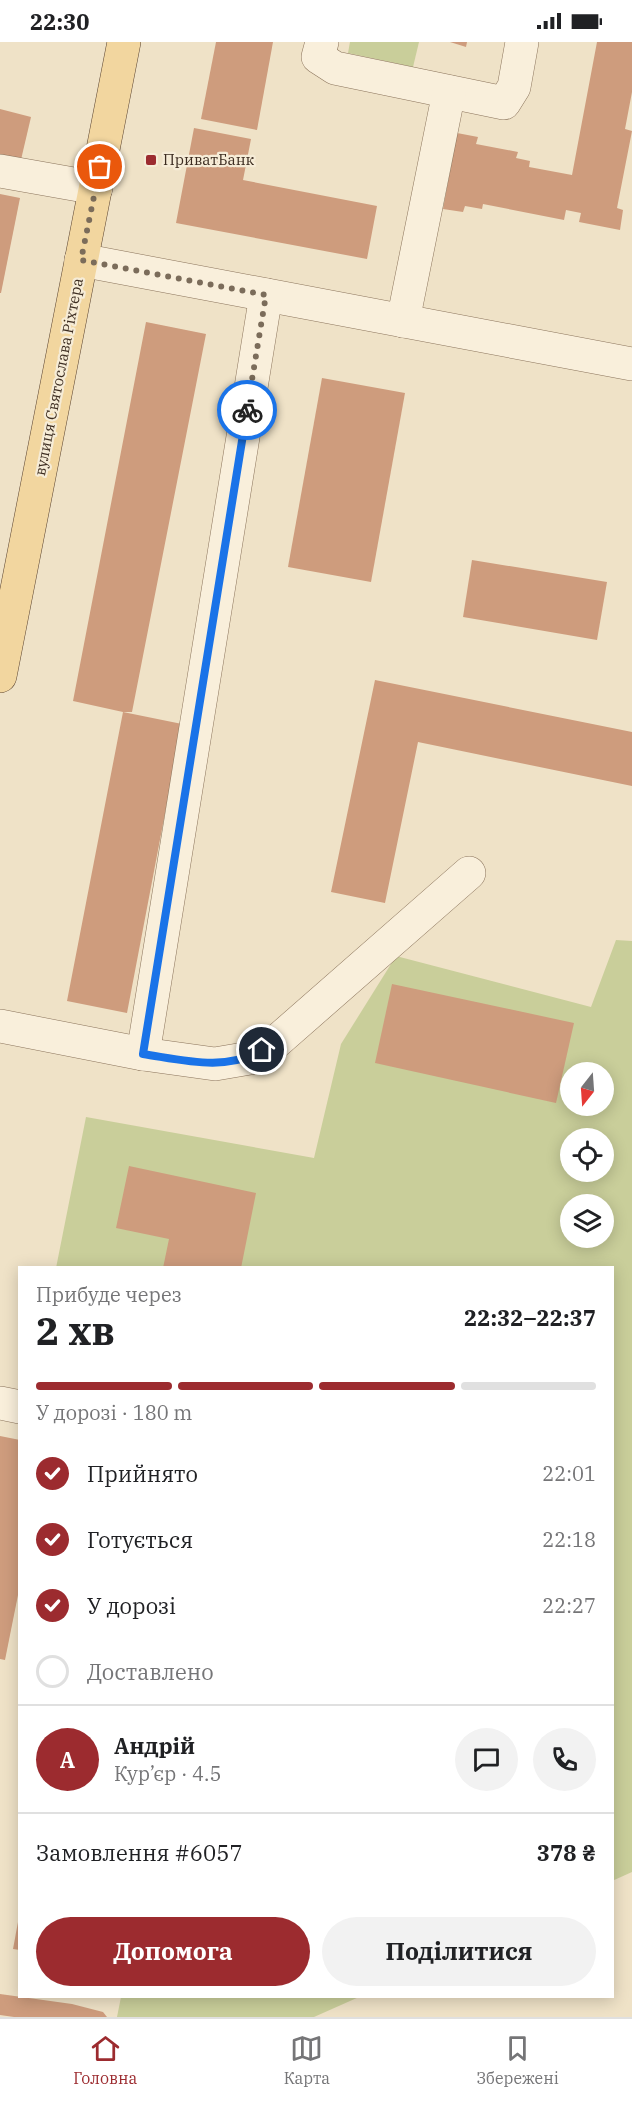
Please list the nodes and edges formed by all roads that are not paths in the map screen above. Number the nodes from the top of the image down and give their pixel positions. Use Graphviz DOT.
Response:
graph roads {
  1 [pos="124,42"];
  2 [pos="322,42"];
  3 [pos="522,42"];
  4 [pos="449,92"];
  5 [pos="0,171"];
  6 [pos="96,188"];
  7 [pos="81,260"];
  8 [pos="266,295"];
  9 [pos="404,321"];
  10 [pos="632,364"];
  11 [pos="0,676"];
  12 [pos="469,873"];
  13 [pos="0,1026"];
  14 [pos="143,1054"];
  15 [pos="0,1403"];
  16 [pos="18,1407"];
  1 -- 6 [label="main road, вулиця Святослава Ріхтера"];
  2 -- 4 [label="lane"];
  3 -- 4 [label="lane"];
  4 -- 9 [label="lane"];
  5 -- 6 [label="lane"];
  6 -- 7 [label="main road, вулиця Святослава Ріхтера"];
  7 -- 8 [label="lane"];
  7 -- 11 [label="main road, вулиця Святослава Ріхтера"];
  8 -- 9 [label="lane"];
  8 -- 14 [label="lane"];
  9 -- 10 [label="lane"];
  12 -- 14 [label="lane"];
  13 -- 14 [label="lane"];
  15 -- 16 [label="lane"];
}
